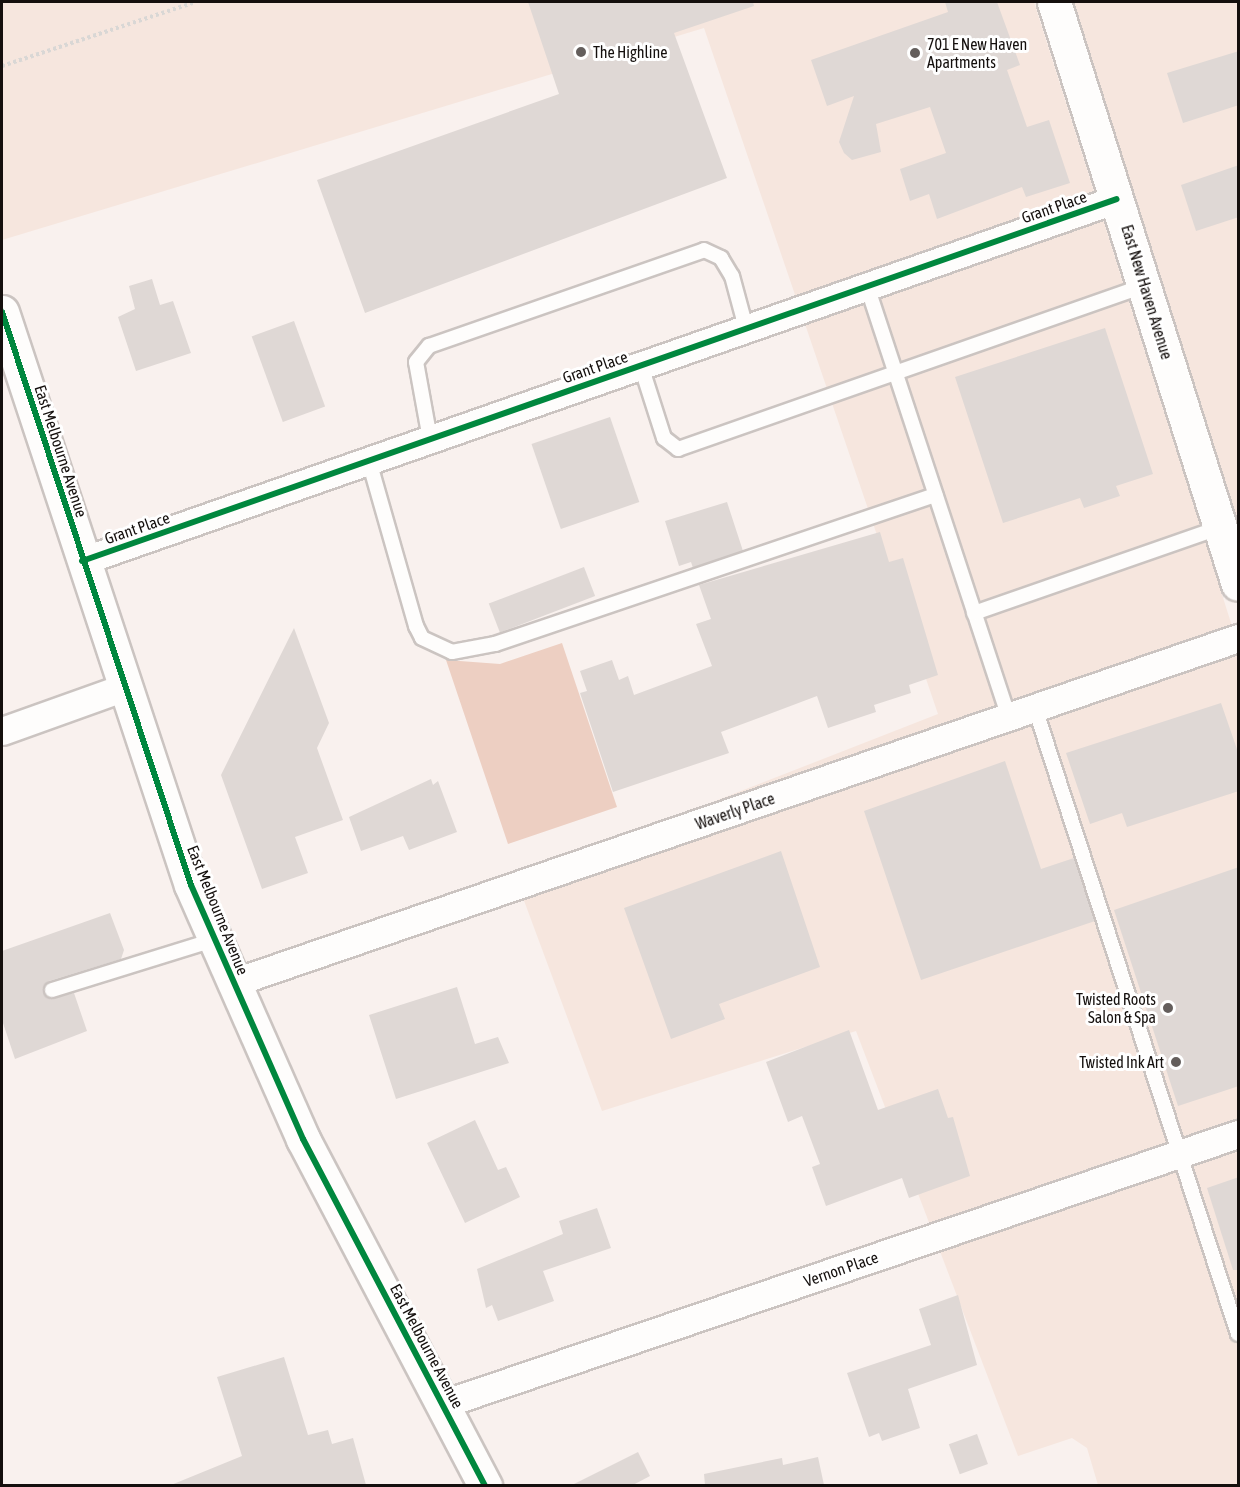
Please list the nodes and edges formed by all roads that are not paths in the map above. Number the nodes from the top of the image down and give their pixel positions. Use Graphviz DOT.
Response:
graph roads {
  1 [pos="1054,2"];
  2 [pos="1117,199"];
  3 [pos="867,286"];
  4 [pos="1144,286"];
  5 [pos="2,312"];
  6 [pos="746,328"];
  7 [pos="641,366"];
  8 [pos="896,371"];
  9 [pos="430,439"];
  10 [pos="369,461"];
  11 [pos="936,495"];
  12 [pos="1221,527"];
  13 [pos="82,561"];
  14 [pos="1239,584"];
  15 [pos="974,613"];
  16 [pos="1239,638"];
  17 [pos="125,687"];
  18 [pos="1035,708"];
  19 [pos="1009,717"];
  20 [pos="2,731"];
  21 [pos="214,940"];
  22 [pos="232,983"];
  23 [pos="52,990"];
  24 [pos="1239,1134"];
  25 [pos="1180,1154"];
  26 [pos="1239,1334"];
  27 [pos="443,1404"];
  28 [pos="485,1485"];
  1 -- 2 [label="street, East New Haven Avenue"];
  2 -- 3 [label="street, Grant Place"];
  2 -- 4 [label="street, East New Haven Avenue"];
  3 -- 6 [label="street, Grant Place"];
  3 -- 8 [label="lane"];
  4 -- 8 [label="lane"];
  4 -- 12 [label="street, East New Haven Avenue"];
  5 -- 13 [label="street, East Melbourne Avenue"];
  6 -- 7 [label="street, Grant Place"];
  6 -- 9 [label="lane"];
  7 -- 8 [label="lane"];
  7 -- 9 [label="street, Grant Place"];
  8 -- 11 [label="lane"];
  9 -- 10 [label="street, Grant Place"];
  10 -- 11 [label="lane"];
  10 -- 13 [label="street, Grant Place"];
  11 -- 15 [label="lane"];
  12 -- 14 [label="street, East New Haven Avenue"];
  12 -- 15 [label="lane"];
  13 -- 17 [label="street, East Melbourne Avenue"];
  15 -- 19 [label="lane"];
  16 -- 18 [label="street, Waverly Place"];
  17 -- 20 [label="street"];
  17 -- 21 [label="street, East Melbourne Avenue"];
  18 -- 19 [label="street, Waverly Place"];
  18 -- 25 [label="lane"];
  19 -- 22 [label="street, Waverly Place"];
  21 -- 22 [label="street, East Melbourne Avenue"];
  21 -- 23 [label="lane"];
  22 -- 27 [label="street, East Melbourne Avenue"];
  24 -- 25 [label="street, Vernon Place"];
  25 -- 26 [label="lane"];
  25 -- 27 [label="street, Vernon Place"];
  27 -- 28 [label="street, East Melbourne Avenue"];
}
